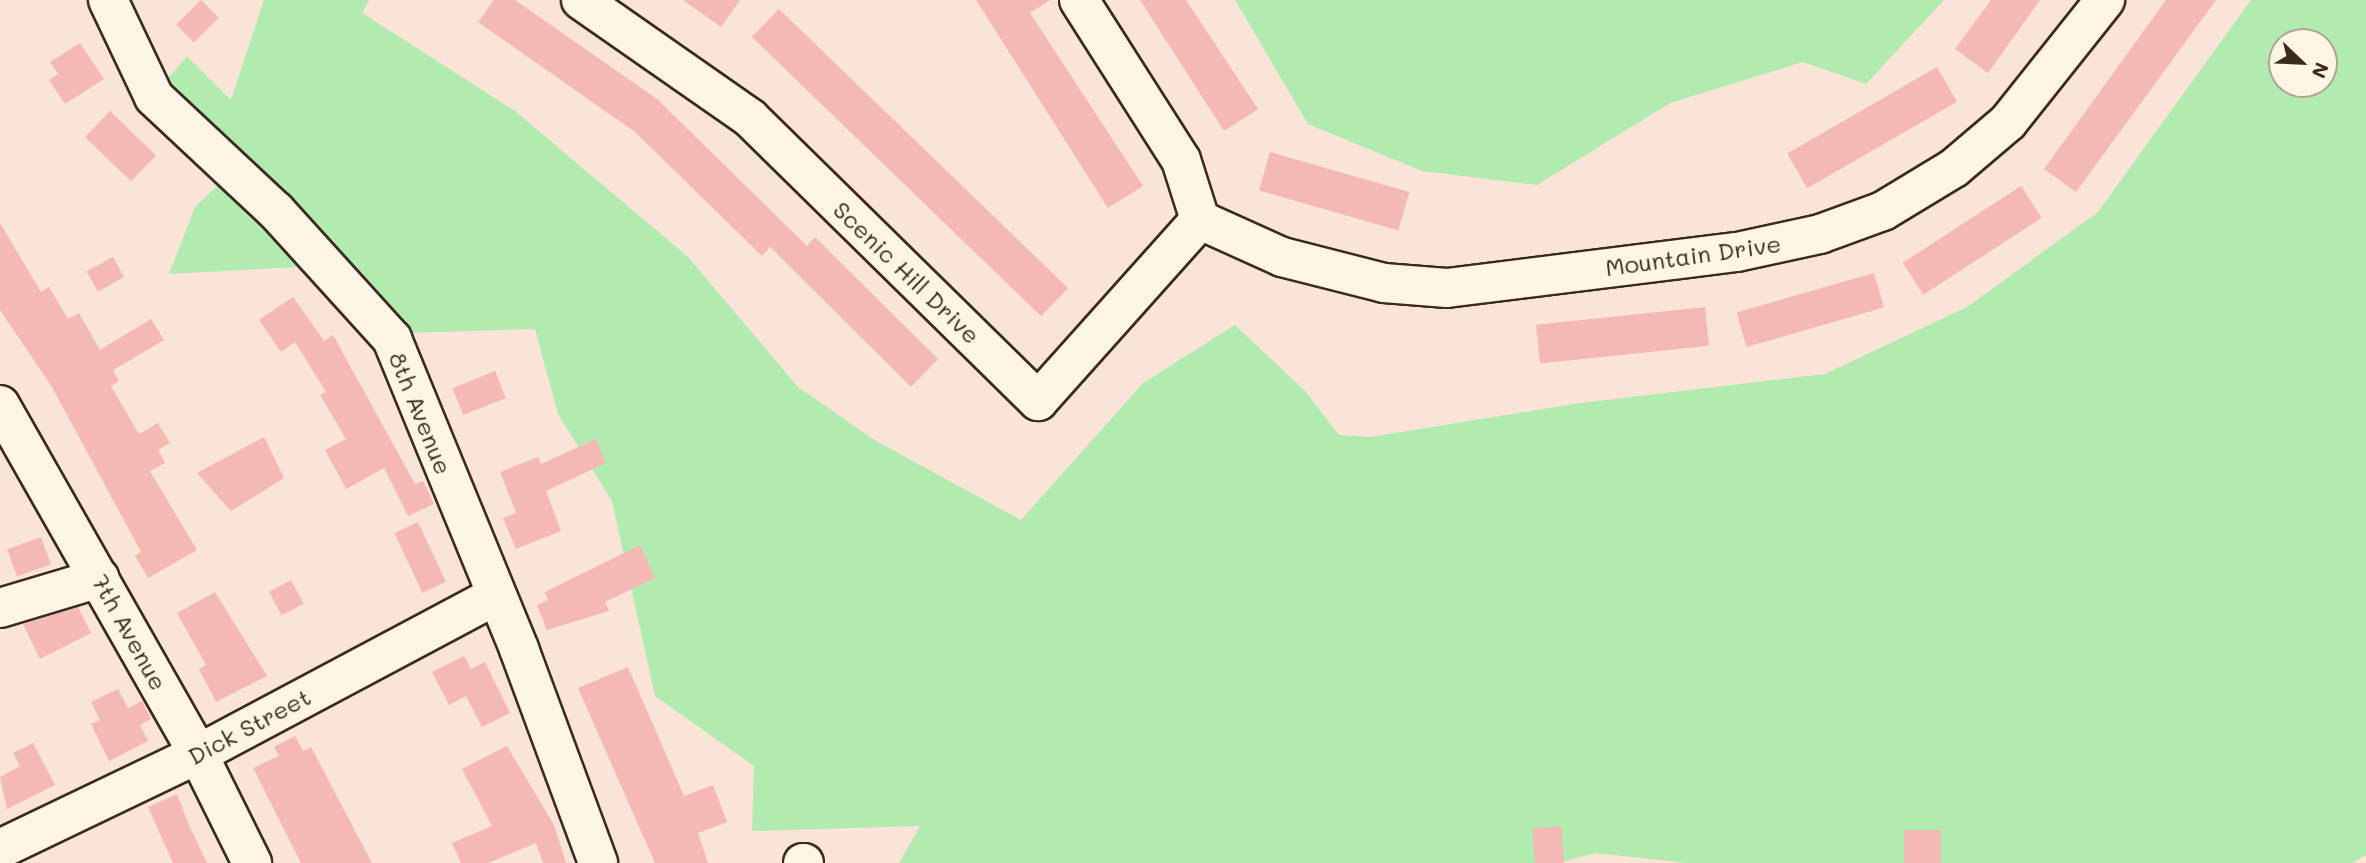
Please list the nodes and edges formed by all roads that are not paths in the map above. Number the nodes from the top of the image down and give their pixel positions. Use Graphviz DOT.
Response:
graph roads {
  1 [pos="108,0"];
  2 [pos="581,0"];
  3 [pos="1079,0"];
  4 [pos="2105,0"];
  5 [pos="1200,220"];
  6 [pos="0,405"];
  7 [pos="100,578"];
  8 [pos="495,596"];
  9 [pos="0,608"];
  10 [pos="198,754"];
  11 [pos="0,849"];
  12 [pos="252,863"];
  13 [pos="598,863"];
  1 -- 8 [label="street, 8th Avenue"];
  2 -- 5 [label="street, Scenic Hill Drive"];
  3 -- 5 [label="street"];
  4 -- 5 [label="street, Mountain Drive"];
  6 -- 7 [label="street, 7th Avenue"];
  7 -- 9 [label="street"];
  7 -- 10 [label="street, 7th Avenue"];
  8 -- 10 [label="street, Dick Street"];
  8 -- 13 [label="street, 8th Avenue"];
  10 -- 11 [label="street, Dick Street"];
  10 -- 12 [label="street, 7th Avenue"];
}
